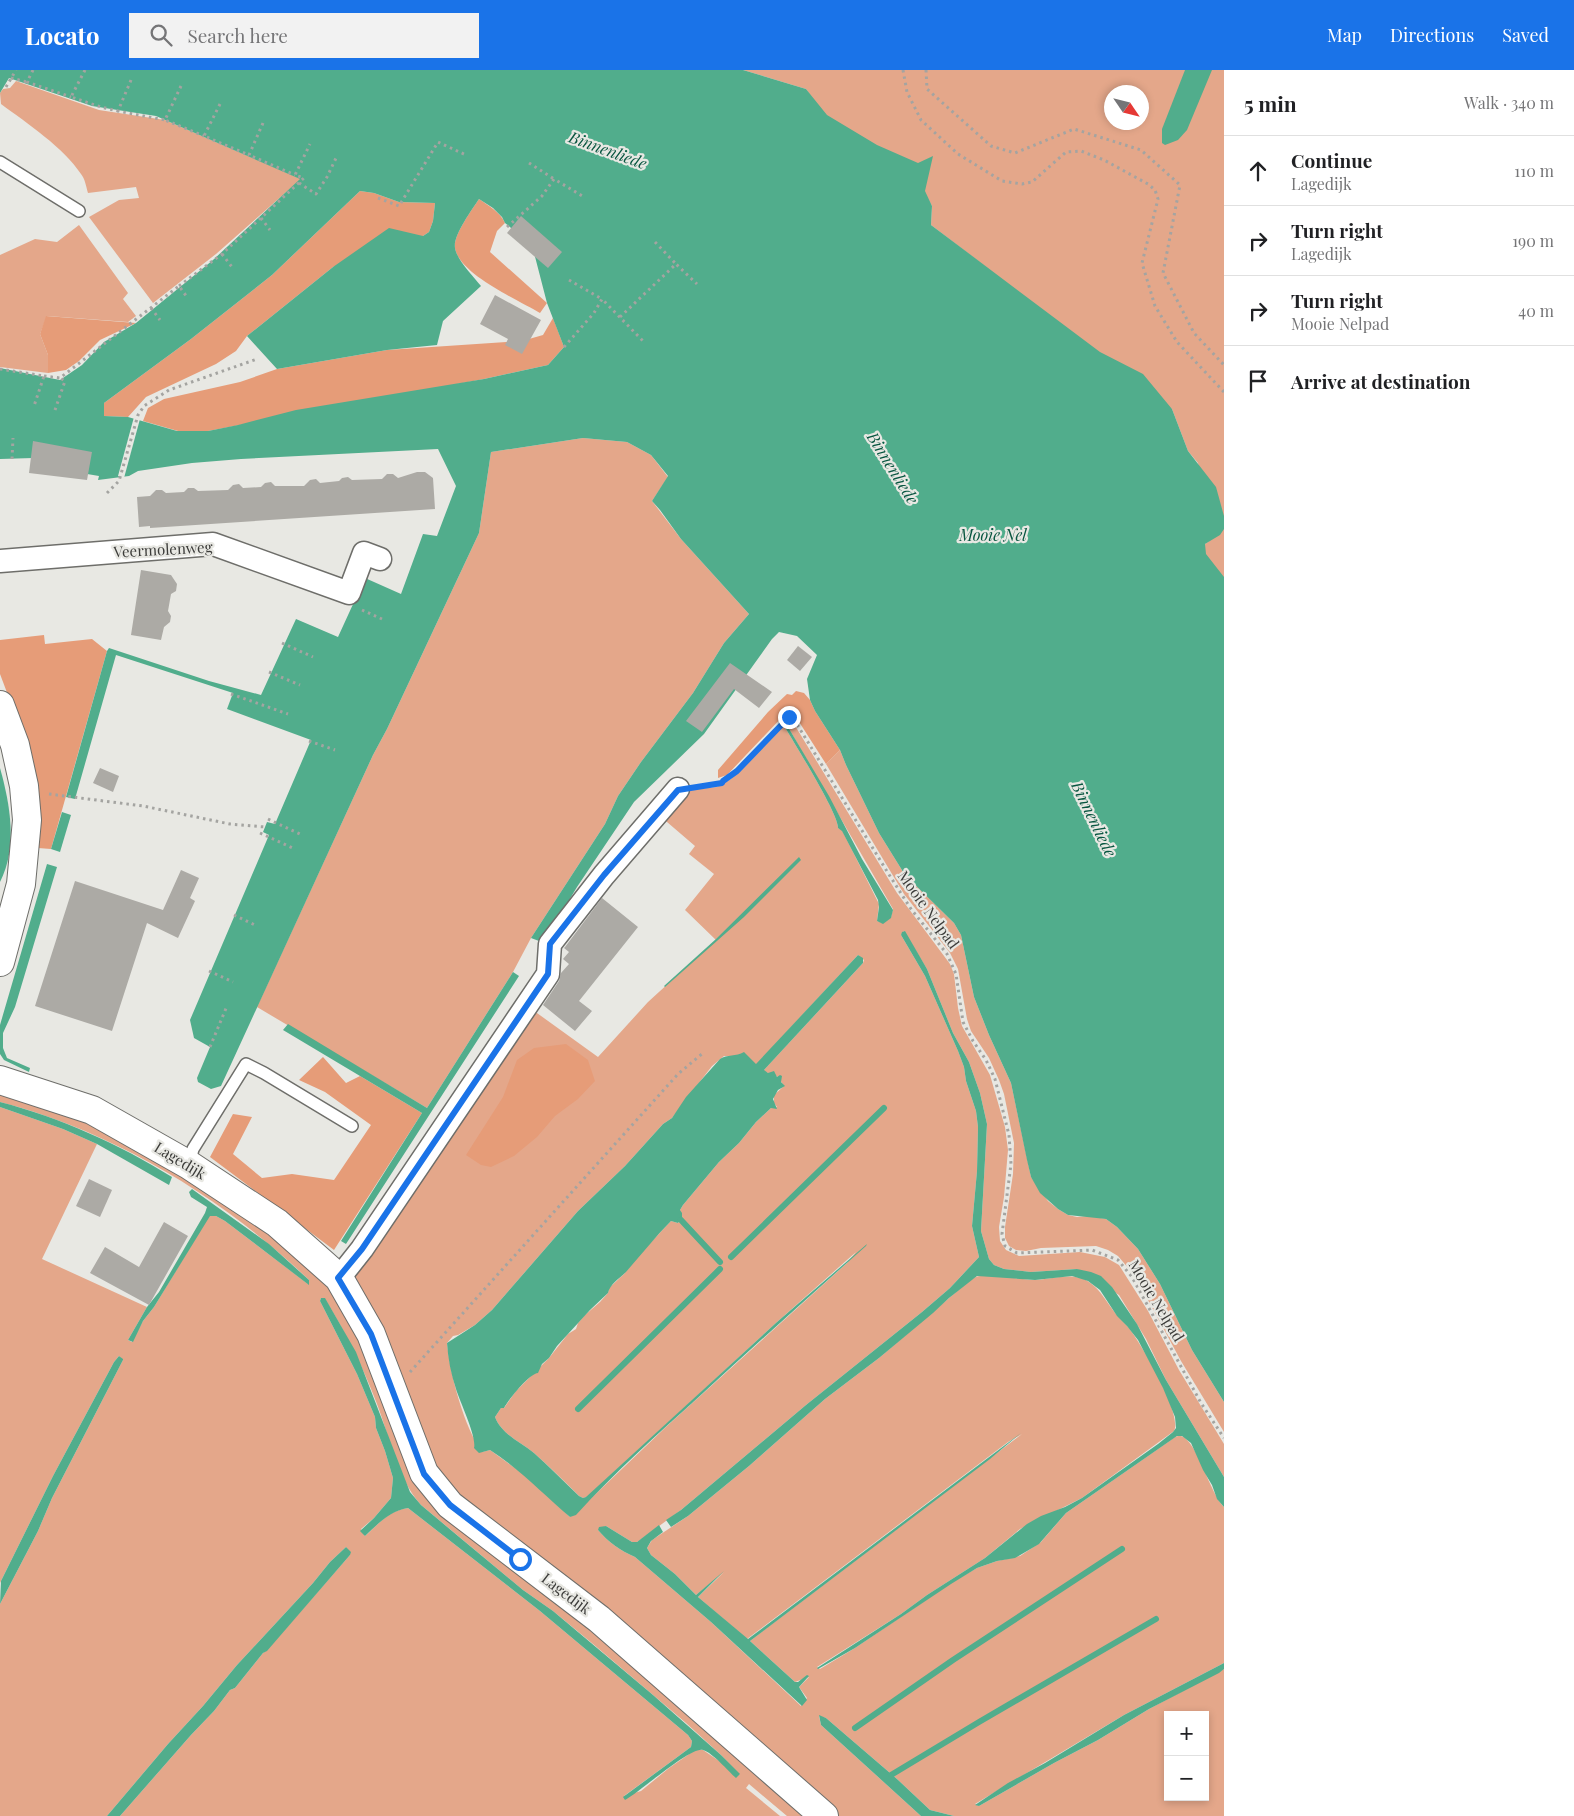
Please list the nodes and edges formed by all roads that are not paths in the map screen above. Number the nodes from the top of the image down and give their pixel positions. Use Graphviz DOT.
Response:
graph roads {
  1 [pos="0,162"];
  2 [pos="79,211"];
  3 [pos="380,559"];
  4 [pos="0,561"];
  5 [pos="0,705"];
  6 [pos="678,790"];
  7 [pos="0,962"];
  8 [pos="0,1080"];
  9 [pos="352,1126"];
  10 [pos="189,1165"];
  11 [pos="338,1278"];
  12 [pos="824,1816"];
  1 -- 2 [label="lane"];
  3 -- 4 [label="street, Veermolenweg"];
  5 -- 7 [label="street"];
  6 -- 11 [label="street"];
  8 -- 10 [label="street, Lagedijk"];
  9 -- 10 [label="lane"];
  10 -- 11 [label="street, Lagedijk"];
  11 -- 12 [label="street, Lagedijk"];
}
